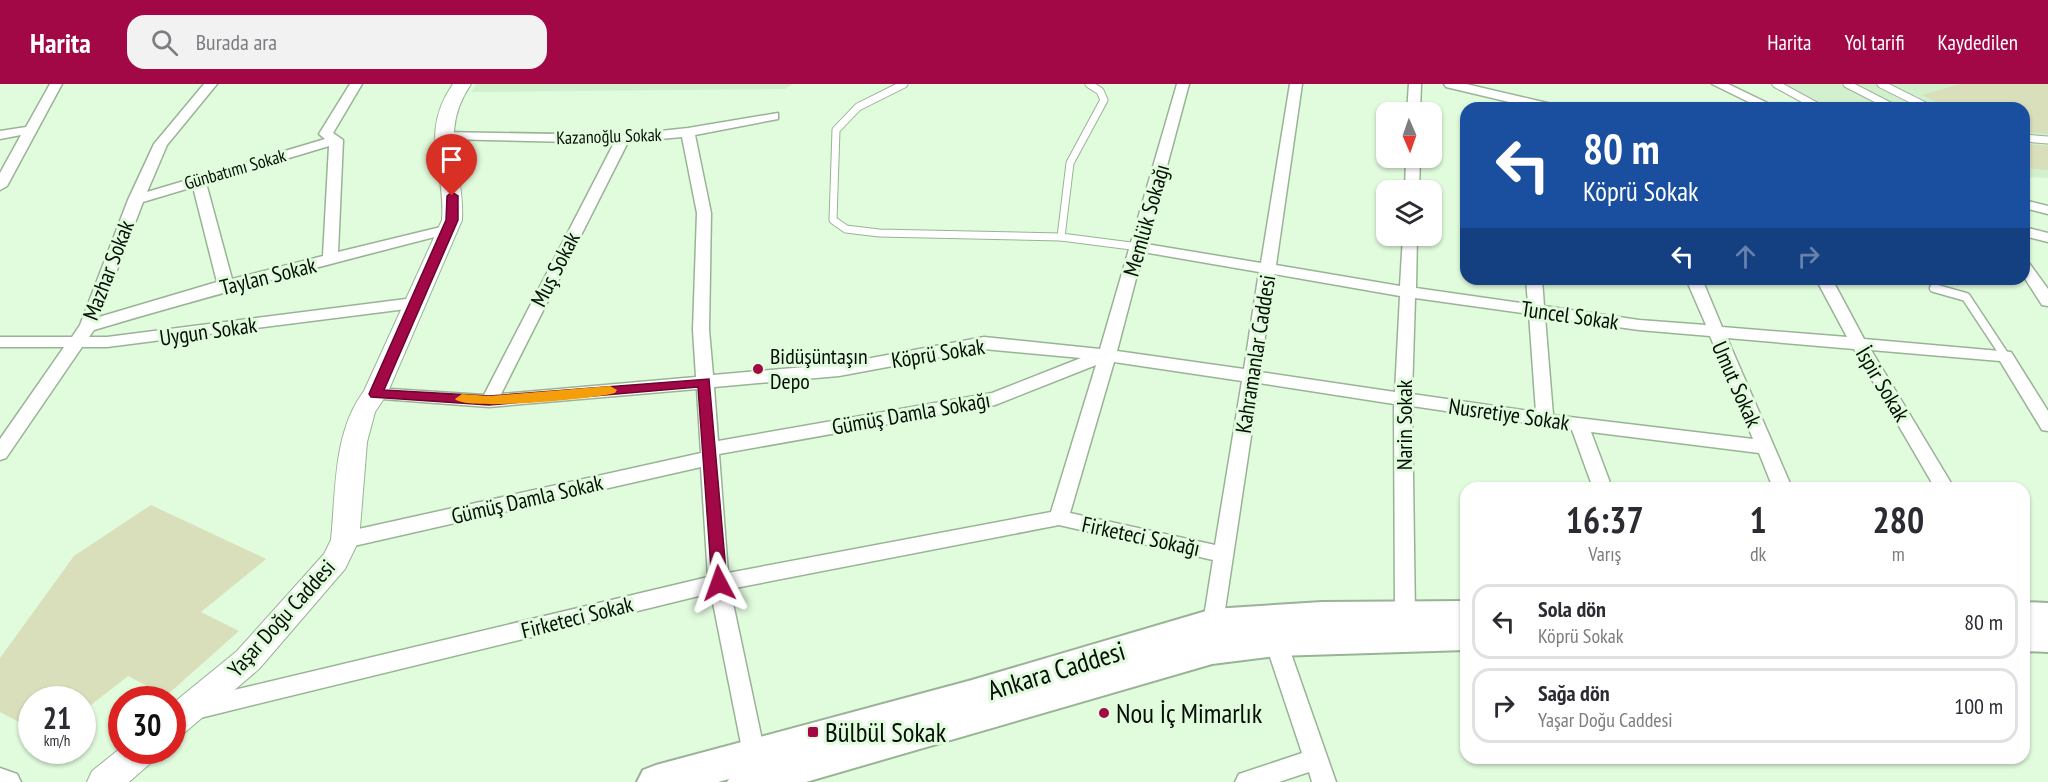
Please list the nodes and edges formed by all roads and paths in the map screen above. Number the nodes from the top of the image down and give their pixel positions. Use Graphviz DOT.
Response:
graph roads {
  1 [pos="56,84"];
  2 [pos="211,84"];
  3 [pos="356,84"];
  4 [pos="462,84"];
  5 [pos="904,84"];
  6 [pos="1089,84"];
  7 [pos="1183,84"];
  8 [pos="1296,84"];
  9 [pos="1415,84"];
  10 [pos="1450,84"];
  11 [pos="1718,84"];
  12 [pos="1776,84"];
  13 [pos="1848,84"];
  14 [pos="1895,84"];
  15 [pos="1884,85"];
  16 [pos="1865,93"];
  17 [pos="1414,102"];
  18 [pos="1509,102"];
  19 [pos="1758,102"];
  20 [pos="1809,102"];
  21 [pos="1882,102"];
  22 [pos="1917,102"];
  23 [pos="773,116"];
  24 [pos="30,130"];
  25 [pos="688,132"];
  26 [pos="0,135"];
  27 [pos="444,135"];
  28 [pos="2030,138"];
  29 [pos="623,139"];
  30 [pos="336,140"];
  31 [pos="2048,140"];
  32 [pos="198,179"];
  33 [pos="0,186"];
  34 [pos="135,200"];
  35 [pos="2030,206"];
  36 [pos="2048,210"];
  37 [pos="449,228"];
  38 [pos="2030,233"];
  39 [pos="1061,237"];
  40 [pos="2048,238"];
  41 [pos="1410,246"];
  42 [pos="1139,247"];
  43 [pos="330,261"];
  44 [pos="1268,269"];
  45 [pos="2030,275"];
  46 [pos="226,285"];
  47 [pos="1534,285"];
  48 [pos="1696,285"];
  49 [pos="1827,285"];
  50 [pos="1934,288"];
  51 [pos="1408,292"];
  52 [pos="2048,301"];
  53 [pos="414,303"];
  54 [pos="1536,309"];
  55 [pos="1714,331"];
  56 [pos="83,333"];
  57 [pos="0,342"];
  58 [pos="1858,342"];
  59 [pos="1107,355"];
  60 [pos="2005,356"];
  61 [pos="1253,375"];
  62 [pos="705,382"];
  63 [pos="375,394"];
  64 [pos="1403,399"];
  65 [pos="489,400"];
  66 [pos="1545,420"];
  67 [pos="1579,425"];
  68 [pos="2048,425"];
  69 [pos="1765,447"];
  70 [pos="0,453"];
  71 [pos="710,453"];
  72 [pos="1601,482"];
  73 [pos="1780,482"];
  74 [pos="1941,482"];
  75 [pos="1059,518"];
  76 [pos="345,540"];
  77 [pos="1224,555"];
  78 [pos="719,583"];
  79 [pos="1460,615"];
  80 [pos="1405,616"];
  81 [pos="2030,616"];
  82 [pos="2048,617"];
  83 [pos="1217,636"];
  84 [pos="1460,636"];
  85 [pos="2030,637"];
  86 [pos="2048,638"];
  87 [pos="1276,642"];
  88 [pos="186,713"];
  89 [pos="186,716"];
  90 [pos="1315,759"];
  91 [pos="125,764"];
  92 [pos="750,768"];
  93 [pos="0,779"];
  94 [pos="9,782"];
  95 [pos="104,782"];
  96 [pos="656,782"];
  97 [pos="1247,782"];
  98 [pos="1324,782"];
  1 -- 24 [label="street"];
  2 -- 34 [label="street, Mazhar Sokak"];
  3 -- 30 [label="street"];
  4 -- 27 [label="street, Yaşar Doğu Caddesi"];
  5 -- 39 [label="lane"];
  6 -- 39 [label="lane"];
  7 -- 42 [label="street, Memlük Sokağı"];
  8 -- 44 [label="street, Kahramanlar Caddesi"];
  9 -- 17 [label="street"];
  10 -- 18 [label="street"];
  11 -- 19 [label="street"];
  12 -- 20 [label="lane"];
  13 -- 16 [label="lane"];
  14 -- 15 [label="lane"];
  15 -- 16 [label="lane"];
  15 -- 22 [label="lane"];
  16 -- 21 [label="lane"];
  23 -- 25 [label="street, Kazanoğlu Sokak"];
  24 -- 26 [label="street"];
  24 -- 33 [label="street"];
  25 -- 29 [label="street, Kazanoğlu Sokak"];
  25 -- 62 [label="street"];
  27 -- 29 [label="street, Kazanoğlu Sokak"];
  27 -- 37 [label="street, Yaşar Doğu Caddesi"];
  28 -- 31 [label="lane"];
  29 -- 65 [label="street, Muş Sokak"];
  30 -- 32 [label="street, Günbatımı Sokak"];
  30 -- 43 [label="street"];
  32 -- 34 [label="street, Günbatımı Sokak"];
  32 -- 46 [label="street"];
  34 -- 56 [label="street, Mazhar Sokak"];
  35 -- 36 [label="street"];
  37 -- 43 [label="street, Taylan Sokak"];
  37 -- 53 [label="street, Yaşar Doğu Caddesi"];
  38 -- 40 [label="street"];
  39 -- 42 [label="lane"];
  41 -- 51 [label="street, Narin Sokak"];
  42 -- 44 [label="street, Tuncel Sokak"];
  42 -- 59 [label="street, Memlük Sokağı"];
  43 -- 46 [label="street, Taylan Sokak"];
  44 -- 51 [label="street, Tuncel Sokak"];
  44 -- 61 [label="street, Kahramanlar Caddesi"];
  45 -- 52 [label="street"];
  46 -- 56 [label="street, Taylan Sokak"];
  47 -- 54 [label="street"];
  48 -- 55 [label="street, Umut Sokak"];
  49 -- 58 [label="street, İspir Sokak"];
  50 -- 60 [label="lane"];
  51 -- 54 [label="street, Tuncel Sokak"];
  51 -- 64 [label="street, Narin Sokak"];
  53 -- 56 [label="street, Uygun Sokak"];
  53 -- 63 [label="street, Yaşar Doğu Caddesi"];
  54 -- 55 [label="street, Tuncel Sokak"];
  54 -- 66 [label="street"];
  55 -- 58 [label="street, Tuncel Sokak"];
  55 -- 69 [label="street, Umut Sokak"];
  56 -- 57 [label="street, Uygun Sokak"];
  56 -- 70 [label="street, Mazhar Sokak"];
  58 -- 60 [label="street, Tuncel Sokak"];
  58 -- 74 [label="street, İspir Sokak"];
  59 -- 61 [label="street, Köprü Sokak"];
  59 -- 62 [label="street, Köprü Sokak"];
  59 -- 71 [label="street, Gümüş Damla Sokağı"];
  59 -- 75 [label="street, Memlük Sokağı"];
  60 -- 68 [label="street"];
  61 -- 64 [label="street, Nusretiye Sokak"];
  61 -- 77 [label="street, Kahramanlar Caddesi"];
  62 -- 65 [label="street, Köprü Sokak"];
  62 -- 71 [label="street"];
  63 -- 65 [label="street, Köprü Sokak"];
  63 -- 76 [label="street, Yaşar Doğu Caddesi"];
  64 -- 66 [label="street, Nusretiye Sokak"];
  64 -- 80 [label="street, Narin Sokak"];
  66 -- 67 [label="street, Nusretiye Sokak"];
  67 -- 69 [label="street, Nusretiye Sokak"];
  67 -- 72 [label="street"];
  69 -- 73 [label="street, Umut Sokak"];
  71 -- 76 [label="street, Gümüş Damla Sokak"];
  71 -- 78 [label="street"];
  75 -- 77 [label="street, Firketeci Sokağı"];
  75 -- 78 [label="street, Firketeci Sokak"];
  76 -- 88 [label="street, Yaşar Doğu Caddesi"];
  77 -- 83 [label="street, Kahramanlar Caddesi"];
  78 -- 89 [label="street, Firketeci Sokak"];
  78 -- 92 [label="street"];
  79 -- 80 [label="main road, Ankara Caddesi"];
  80 -- 83 [label="main road, Ankara Caddesi"];
  81 -- 82 [label="main road"];
  83 -- 87 [label="main road, Ankara Caddesi"];
  83 -- 92 [label="main road, Ankara Caddesi"];
  84 -- 87 [label="main road, Ankara Caddesi"];
  85 -- 86 [label="main road"];
  87 -- 90 [label="street"];
  90 -- 97 [label="street"];
  90 -- 98 [label="street"];
  91 -- 95 [label="street"];
  92 -- 96 [label="main road, Ankara Caddesi"];
  93 -- 94 [label="street"];
}
